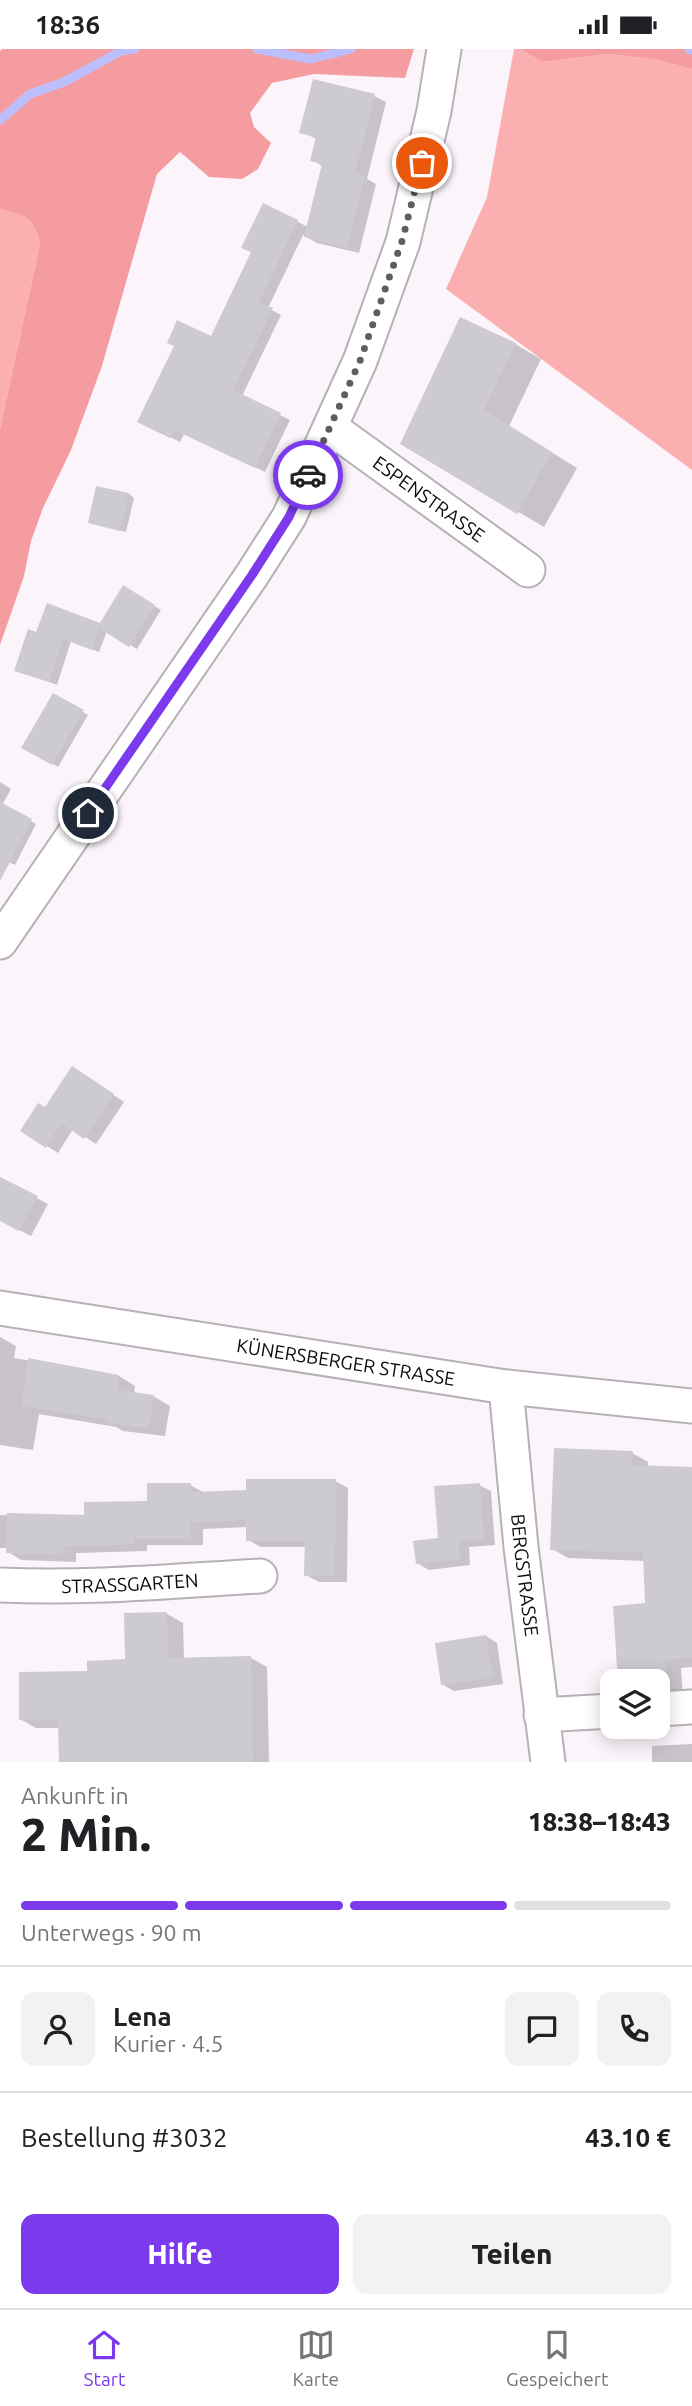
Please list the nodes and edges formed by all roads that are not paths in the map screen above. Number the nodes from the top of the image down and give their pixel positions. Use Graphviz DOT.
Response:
graph roads {
  1 [pos="444,54"];
  2 [pos="331,428"];
  3 [pos="528,570"];
  4 [pos="0,942"];
  5 [pos="0,1308"];
  6 [pos="506,1387"];
  7 [pos="692,1406"];
  8 [pos="260,1576"];
  9 [pos="0,1585"];
  10 [pos="692,1707"];
  11 [pos="670,1708"];
  12 [pos="600,1712"];
  13 [pos="541,1715"];
  14 [pos="548,1762"];
  1 -- 2 [label="street"];
  2 -- 3 [label="street, ESPENSTRASSE"];
  2 -- 4 [label="street"];
  5 -- 6 [label="street, KÜNERSBERGER STRASSE"];
  6 -- 7 [label="street, KÜNERSBERGER STRASSE"];
  6 -- 13 [label="street, BERGSTRASSE"];
  8 -- 9 [label="street, STRASSGARTEN"];
  10 -- 11 [label="street"];
  12 -- 13 [label="street"];
  13 -- 14 [label="street, BERGSTRASSE"];
}
